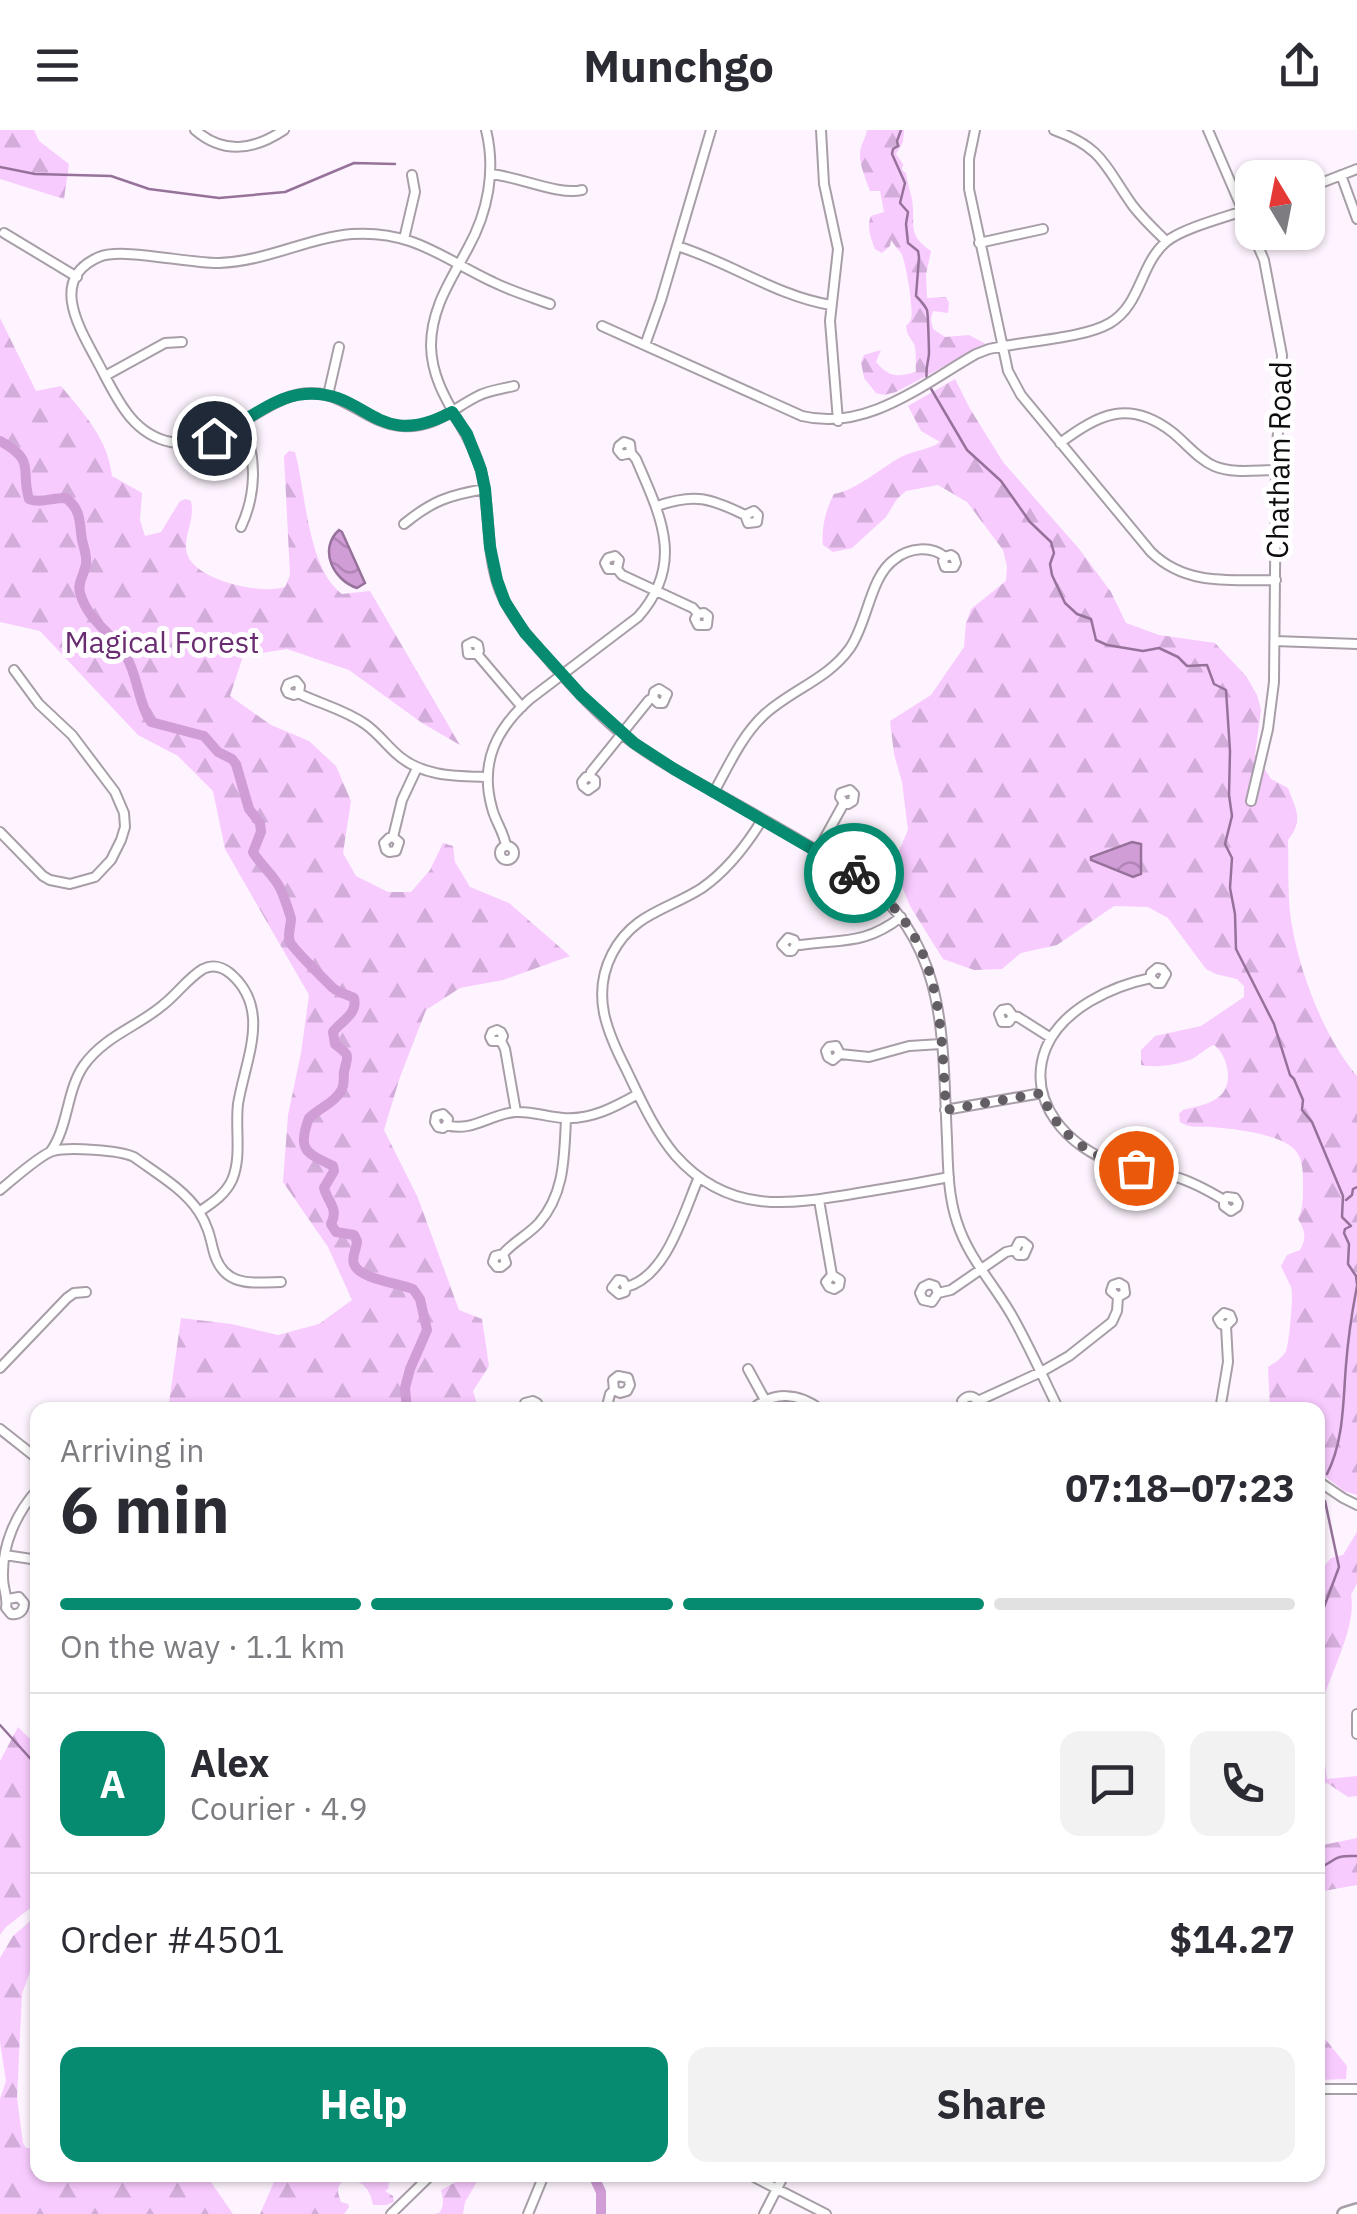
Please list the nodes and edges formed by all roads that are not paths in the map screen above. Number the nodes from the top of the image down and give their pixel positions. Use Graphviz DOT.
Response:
graph roads {
  1 [pos="195,130"];
  2 [pos="284,130"];
  3 [pos="486,130"];
  4 [pos="711,130"];
  5 [pos="821,130"];
  6 [pos="975,130"];
  7 [pos="1054,130"];
  8 [pos="1208,130"];
  9 [pos="1357,170"];
  10 [pos="490,174"];
  11 [pos="412,175"];
  12 [pos="1342,175"];
  13 [pos="1325,182"];
  14 [pos="1235,184"];
  15 [pos="582,190"];
  16 [pos="1235,214"];
  17 [pos="1357,219"];
  18 [pos="1043,229"];
  19 [pos="4,233"];
  20 [pos="404,239"];
  21 [pos="1166,242"];
  22 [pos="979,244"];
  23 [pos="677,246"];
  24 [pos="1261,250"];
  25 [pos="459,263"];
  26 [pos="77,277"];
  27 [pos="550,304"];
  28 [pos="831,305"];
  29 [pos="602,326"];
  30 [pos="182,342"];
  31 [pos="645,345"];
  32 [pos="1002,346"];
  33 [pos="339,347"];
  34 [pos="105,376"];
  35 [pos="514,386"];
  36 [pos="328,395"];
  37 [pos="452,412"];
  38 [pos="838,420"];
  39 [pos="241,423"];
  40 [pos="1060,443"];
  41 [pos="631,452"];
  42 [pos="1276,470"];
  43 [pos="485,489"];
  44 [pos="657,506"];
  45 [pos="745,514"];
  46 [pos="404,524"];
  47 [pos="241,527"];
  48 [pos="944,558"];
  49 [pos="617,570"];
  50 [pos="1276,580"];
  51 [pos="656,590"];
  52 [pos="698,614"];
  53 [pos="1274,641"];
  54 [pos="1357,644"];
  55 [pos="477,654"];
  56 [pos="14,670"];
  57 [pos="563,676"];
  58 [pos="299,693"];
  59 [pos="653,698"];
  60 [pos="522,706"];
  61 [pos="621,733"];
  62 [pos="416,768"];
  63 [pos="488,777"];
  64 [pos="590,777"];
  65 [pos="714,792"];
  66 [pos="1251,801"];
  67 [pos="844,803"];
  68 [pos="762,820"];
  69 [pos="0,832"];
  70 [pos="393,837"];
  71 [pos="506,846"];
  72 [pos="817,852"];
  73 [pos="901,917"];
  74 [pos="796,945"];
  75 [pos="1151,978"];
  76 [pos="1012,1016"];
  77 [pos="1051,1038"];
  78 [pos="501,1042"];
  79 [pos="942,1044"];
  80 [pos="840,1054"];
  81 [pos="1042,1093"];
  82 [pos="638,1094"];
  83 [pos="946,1110"];
  84 [pos="516,1112"];
  85 [pos="566,1119"];
  86 [pos="448,1125"];
  87 [pos="51,1150"];
  88 [pos="699,1177"];
  89 [pos="948,1177"];
  90 [pos="0,1190"];
  91 [pos="819,1200"];
  92 [pos="1224,1200"];
  93 [pos="199,1212"];
  94 [pos="1015,1250"];
  95 [pos="503,1254"];
  96 [pos="981,1270"];
  97 [pos="832,1275"];
  98 [pos="281,1282"];
  99 [pos="626,1287"];
  100 [pos="86,1292"];
  101 [pos="938,1294"];
  102 [pos="1118,1297"];
  103 [pos="1226,1326"];
  104 [pos="0,1368"];
  105 [pos="748,1369"];
  106 [pos="1041,1372"];
  107 [pos="614,1390"];
  108 [pos="765,1400"];
  109 [pos="608,1402"];
  110 [pos="762,1402"];
  111 [pos="810,1402"];
  112 [pos="984,1402"];
  113 [pos="1053,1402"];
  114 [pos="1221,1402"];
  115 [pos="0,1429"];
  116 [pos="30,1453"];
  117 [pos="1325,1486"];
  118 [pos="30,1500"];
  119 [pos="1357,1505"];
  120 [pos="5,1555"];
  121 [pos="30,1559"];
  122 [pos="8,1598"];
  123 [pos="1357,1714"];
  124 [pos="1357,1734"];
  125 [pos="1325,2089"];
  126 [pos="1357,2090"];
  127 [pos="423,2182"];
  128 [pos="541,2182"];
  129 [pos="763,2182"];
  130 [pos="780,2182"];
  131 [pos="776,2189"];
  132 [pos="1357,2210"];
  133 [pos="391,2214"];
  134 [pos="528,2214"];
  135 [pos="764,2214"];
  136 [pos="826,2214"];
  137 [pos="1344,2214"];
  1 -- 2 [label="street"];
  3 -- 10 [label="street"];
  4 -- 23 [label="street"];
  5 -- 28 [label="street"];
  6 -- 22 [label="street"];
  7 -- 21 [label="street"];
  8 -- 14 [label="street, Chatham Road"];
  9 -- 12 [label="street"];
  10 -- 15 [label="street"];
  10 -- 25 [label="street"];
  11 -- 20 [label="street"];
  12 -- 13 [label="street"];
  12 -- 17 [label="street"];
  16 -- 21 [label="street"];
  18 -- 22 [label="street"];
  19 -- 26 [label="street"];
  20 -- 25 [label="street"];
  20 -- 26 [label="street"];
  21 -- 32 [label="street"];
  22 -- 32 [label="street"];
  23 -- 28 [label="street"];
  23 -- 31 [label="street"];
  24 -- 42 [label="street, Chatham Road"];
  25 -- 27 [label="street"];
  25 -- 37 [label="street"];
  26 -- 34 [label="street"];
  28 -- 38 [label="street"];
  29 -- 31 [label="street"];
  30 -- 34 [label="street"];
  31 -- 38 [label="street"];
  32 -- 38 [label="street"];
  32 -- 40 [label="street"];
  33 -- 36 [label="street"];
  34 -- 39 [label="street"];
  35 -- 37 [label="street"];
  36 -- 37 [label="street"];
  36 -- 39 [label="street"];
  37 -- 43 [label="street"];
  39 -- 47 [label="street"];
  40 -- 42 [label="street"];
  40 -- 50 [label="street"];
  41 -- 44 [label="street"];
  42 -- 50 [label="street, Chatham Road"];
  43 -- 46 [label="street"];
  43 -- 57 [label="street"];
  44 -- 45 [label="street"];
  44 -- 51 [label="street"];
  48 -- 65 [label="street"];
  49 -- 51 [label="street"];
  50 -- 53 [label="street, Chatham Road"];
  51 -- 52 [label="street"];
  51 -- 57 [label="street"];
  53 -- 54 [label="street"];
  53 -- 66 [label="street, Chatham Road"];
  55 -- 60 [label="street"];
  56 -- 69 [label="street"];
  57 -- 60 [label="street"];
  57 -- 61 [label="street"];
  58 -- 62 [label="street"];
  59 -- 61 [label="street"];
  60 -- 63 [label="street"];
  61 -- 64 [label="street"];
  61 -- 65 [label="street"];
  62 -- 63 [label="street"];
  62 -- 70 [label="street"];
  63 -- 71 [label="street"];
  65 -- 68 [label="street"];
  67 -- 72 [label="street"];
  68 -- 72 [label="street"];
  68 -- 82 [label="street"];
  72 -- 73 [label="street"];
  73 -- 74 [label="street"];
  73 -- 79 [label="street"];
  75 -- 77 [label="street"];
  76 -- 77 [label="street"];
  77 -- 81 [label="street"];
  78 -- 84 [label="street"];
  79 -- 80 [label="street"];
  79 -- 83 [label="street"];
  81 -- 83 [label="street"];
  81 -- 92 [label="street"];
  82 -- 85 [label="street"];
  82 -- 88 [label="street"];
  83 -- 89 [label="street"];
  84 -- 85 [label="street"];
  84 -- 86 [label="street"];
  85 -- 95 [label="street"];
  87 -- 90 [label="street"];
  87 -- 93 [label="street"];
  87 -- 93 [label="street"];
  88 -- 91 [label="street"];
  88 -- 99 [label="street"];
  89 -- 91 [label="street"];
  89 -- 96 [label="street"];
  91 -- 97 [label="street"];
  93 -- 98 [label="street"];
  94 -- 96 [label="street"];
  96 -- 101 [label="street"];
  96 -- 106 [label="street"];
  100 -- 104 [label="street"];
  102 -- 106 [label="street"];
  103 -- 114 [label="street"];
  105 -- 108 [label="street"];
  106 -- 112 [label="street"];
  106 -- 113 [label="street"];
  107 -- 109 [label="street"];
  108 -- 110 [label="street"];
  108 -- 111 [label="street"];
  115 -- 116 [label="street"];
  117 -- 119 [label="street"];
  118 -- 120 [label="street"];
  120 -- 121 [label="street"];
  120 -- 122 [label="street"];
  123 -- 124 [label="street"];
  125 -- 126 [label="street"];
  127 -- 133 [label="street"];
  128 -- 134 [label="street"];
  129 -- 131 [label="street"];
  130 -- 131 [label="street"];
  131 -- 135 [label="street"];
  131 -- 136 [label="street"];
  132 -- 137 [label="highway"];
}
